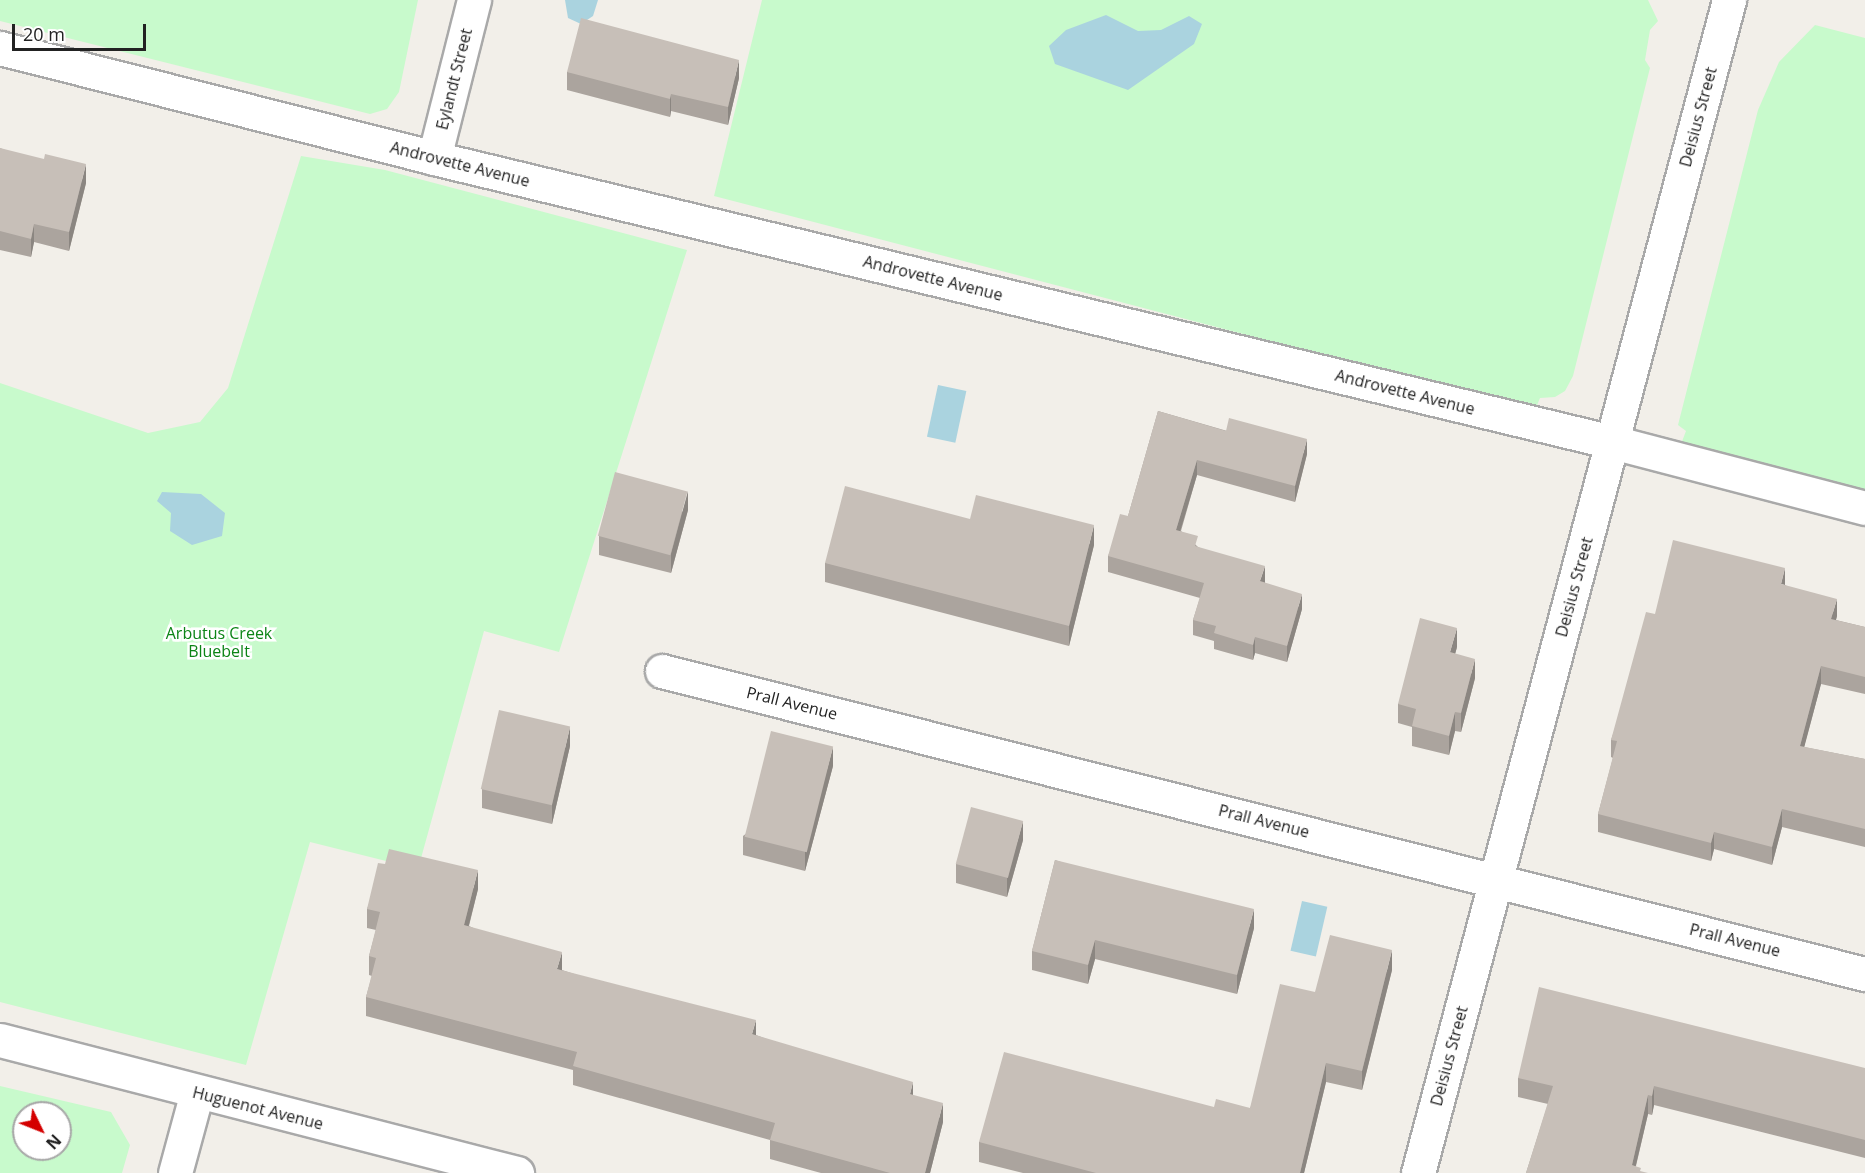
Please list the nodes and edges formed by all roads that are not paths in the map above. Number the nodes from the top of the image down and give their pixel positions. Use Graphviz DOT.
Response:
graph roads {
  1 [pos="474,0"];
  2 [pos="1729,0"];
  3 [pos="0,48"];
  4 [pos="434,158"];
  5 [pos="1612,442"];
  6 [pos="1865,508"];
  7 [pos="662,671"];
  8 [pos="1496,879"];
  9 [pos="1865,974"];
  10 [pos="0,1040"];
  11 [pos="197,1092"];
  12 [pos="176,1173"];
  13 [pos="517,1173"];
  14 [pos="1418,1173"];
  1 -- 4 [label="street, Eylandt Street"];
  2 -- 5 [label="street, Deisius Street"];
  3 -- 4 [label="street, Androvette Avenue"];
  4 -- 5 [label="street, Androvette Avenue"];
  5 -- 6 [label="street, Androvette Avenue"];
  5 -- 8 [label="street, Deisius Street"];
  7 -- 8 [label="street, Prall Avenue"];
  8 -- 9 [label="street, Prall Avenue"];
  8 -- 14 [label="street, Deisius Street"];
  10 -- 11 [label="street, Huguenot Avenue"];
  11 -- 12 [label="street"];
  11 -- 13 [label="street, Huguenot Avenue"];
}
